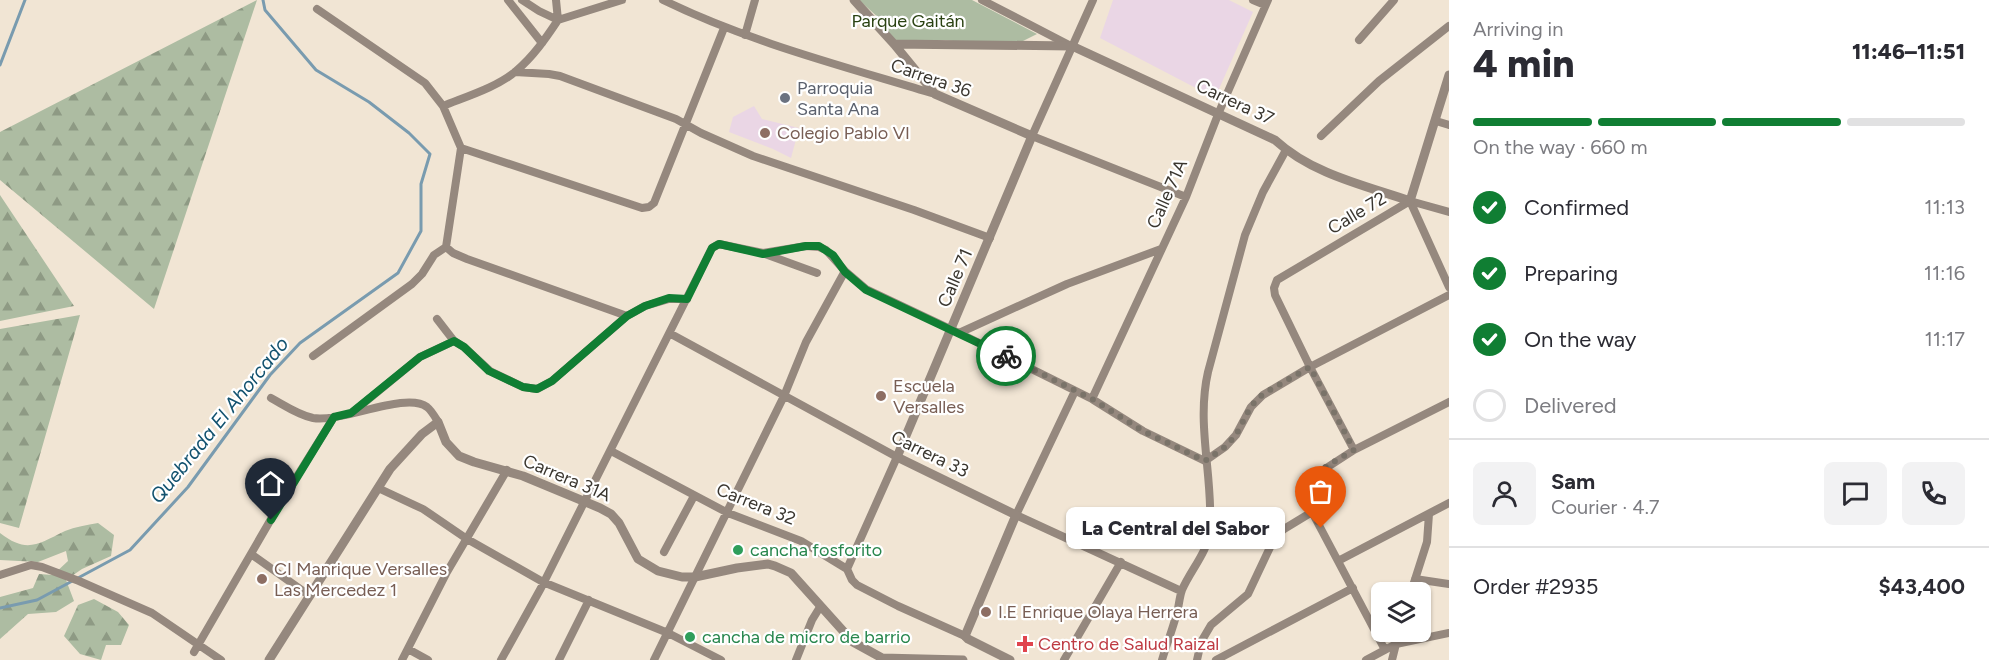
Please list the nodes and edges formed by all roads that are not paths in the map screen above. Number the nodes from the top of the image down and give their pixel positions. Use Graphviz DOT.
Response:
graph roads {
  1 [pos="508,0"];
  2 [pos="522,0"];
  3 [pos="556,0"];
  4 [pos="622,0"];
  5 [pos="663,0"];
  6 [pos="755,0"];
  7 [pos="855,0"];
  8 [pos="982,0"];
  9 [pos="1093,0"];
  10 [pos="1252,0"];
  11 [pos="1394,0"];
  12 [pos="1266,3"];
  13 [pos="317,9"];
  14 [pos="558,20"];
  15 [pos="1449,26"];
  16 [pos="724,28"];
  17 [pos="745,35"];
  18 [pos="1359,40"];
  19 [pos="542,44"];
  20 [pos="894,44"];
  21 [pos="1072,46"];
  22 [pos="515,72"];
  23 [pos="1449,75"];
  24 [pos="935,94"];
  25 [pos="442,106"];
  26 [pos="1219,112"];
  27 [pos="1436,121"];
  28 [pos="1449,125"];
  29 [pos="687,126"];
  30 [pos="1032,136"];
  31 [pos="1321,136"];
  32 [pos="461,148"];
  33 [pos="1286,150"];
  34 [pos="1186,197"];
  35 [pos="1410,201"];
  36 [pos="1449,212"];
  37 [pos="990,238"];
  38 [pos="446,247"];
  39 [pos="1161,249"];
  40 [pos="763,254"];
  41 [pos="845,272"];
  42 [pos="817,273"];
  43 [pos="1449,287"];
  44 [pos="1449,295"];
  45 [pos="687,299"];
  46 [pos="627,316"];
  47 [pos="437,319"];
  48 [pos="955,331"];
  49 [pos="671,334"];
  50 [pos="454,341"];
  51 [pos="313,356"];
  52 [pos="1310,367"];
  53 [pos="1075,391"];
  54 [pos="784,396"];
  55 [pos="271,398"];
  56 [pos="1092,399"];
  57 [pos="1449,402"];
  58 [pos="351,413"];
  59 [pos="334,417"];
  60 [pos="438,422"];
  61 [pos="1354,450"];
  62 [pos="611,451"];
  63 [pos="897,457"];
  64 [pos="1205,461"];
  65 [pos="507,470"];
  66 [pos="378,488"];
  67 [pos="694,496"];
  68 [pos="584,503"];
  69 [pos="1449,503"];
  70 [pos="1312,512"];
  71 [pos="728,513"];
  72 [pos="1016,514"];
  73 [pos="1429,514"];
  74 [pos="467,539"];
  75 [pos="664,552"];
  76 [pos="251,554"];
  77 [pos="1338,561"];
  78 [pos="1121,562"];
  79 [pos="847,569"];
  80 [pos="0,575"];
  81 [pos="695,577"];
  82 [pos="1415,579"];
  83 [pos="543,582"];
  84 [pos="1414,582"];
  85 [pos="1449,584"];
  86 [pos="1353,588"];
  87 [pos="1181,591"];
  88 [pos="310,596"];
  89 [pos="589,600"];
  90 [pos="820,607"];
  91 [pos="668,633"];
  92 [pos="1449,633"];
  93 [pos="965,636"];
  94 [pos="1395,644"];
  95 [pos="196,649"];
  96 [pos="408,649"];
  97 [pos="1385,650"];
  98 [pos="948,659"];
  99 [pos="220,660"];
  100 [pos="269,660"];
  101 [pos="402,660"];
  102 [pos="428,660"];
  103 [pos="501,660"];
  104 [pos="559,660"];
  105 [pos="654,660"];
  106 [pos="721,660"];
  107 [pos="796,660"];
  108 [pos="963,660"];
  109 [pos="1010,660"];
  110 [pos="1064,660"];
  111 [pos="1161,660"];
  112 [pos="1197,660"];
  113 [pos="1216,660"];
  114 [pos="1366,660"];
  115 [pos="1392,660"];
  1 -- 19 [label="street"];
  2 -- 14 [label="street"];
  3 -- 14 [label="street"];
  4 -- 14 [label="street"];
  5 -- 16 [label="street, Carrera 36"];
  6 -- 17 [label="street"];
  7 -- 20 [label="street"];
  8 -- 21 [label="street, Carrera 37"];
  9 -- 21 [label="street, Calle 71"];
  10 -- 12 [label="street"];
  11 -- 18 [label="street"];
  12 -- 26 [label="street, Calle 71A"];
  13 -- 25 [label="street"];
  14 -- 19 [label="street"];
  15 -- 31 [label="street"];
  16 -- 17 [label="street, Carrera 36"];
  16 -- 29 [label="street"];
  17 -- 24 [label="street, Carrera 36"];
  19 -- 22 [label="street"];
  20 -- 21 [label="street, Carrera 37"];
  20 -- 24 [label="street"];
  21 -- 26 [label="street, Carrera 37"];
  21 -- 30 [label="street, Calle 71"];
  22 -- 25 [label="street"];
  22 -- 29 [label="street"];
  23 -- 27 [label="street, Calle 72"];
  24 -- 30 [label="street, Carrera 36"];
  25 -- 32 [label="street"];
  26 -- 33 [label="street, Carrera 37"];
  26 -- 34 [label="street, Calle 71A"];
  27 -- 28 [label="street"];
  27 -- 35 [label="street, Calle 72"];
  29 -- 32 [label="street"];
  29 -- 37 [label="street"];
  30 -- 34 [label="street, Carrera 36"];
  30 -- 37 [label="street, Calle 71"];
  32 -- 38 [label="street"];
  33 -- 35 [label="street, Carrera 37"];
  33 -- 64 [label="street"];
  34 -- 39 [label="street, Calle 71A"];
  35 -- 36 [label="street, Carrera 37"];
  35 -- 43 [label="street"];
  35 -- 52 [label="street, Calle 72"];
  37 -- 48 [label="street, Calle 71"];
  38 -- 46 [label="street"];
  38 -- 51 [label="street"];
  39 -- 48 [label="street"];
  39 -- 56 [label="street, Calle 71A"];
  40 -- 41 [label="street"];
  40 -- 42 [label="street"];
  40 -- 45 [label="street"];
  41 -- 48 [label="street"];
  41 -- 54 [label="street"];
  44 -- 52 [label="street"];
  45 -- 46 [label="street"];
  45 -- 49 [label="street"];
  46 -- 50 [label="street"];
  47 -- 50 [label="street"];
  48 -- 53 [label="street"];
  48 -- 63 [label="street, Calle 71"];
  49 -- 54 [label="street, Carrera 33"];
  49 -- 62 [label="street"];
  50 -- 58 [label="street"];
  52 -- 61 [label="street"];
  52 -- 64 [label="street"];
  53 -- 56 [label="street"];
  53 -- 72 [label="street"];
  54 -- 63 [label="street, Carrera 33"];
  54 -- 71 [label="street"];
  55 -- 59 [label="street, Carrera 31A"];
  56 -- 64 [label="street"];
  57 -- 61 [label="street"];
  58 -- 59 [label="street, Carrera 31A"];
  58 -- 60 [label="street, Carrera 31A"];
  59 -- 76 [label="street"];
  60 -- 65 [label="street, Carrera 31A"];
  60 -- 66 [label="street"];
  61 -- 70 [label="street"];
  62 -- 67 [label="street, Carrera 32"];
  62 -- 68 [label="street"];
  63 -- 72 [label="street, Carrera 33"];
  63 -- 79 [label="street, Calle 71"];
  64 -- 87 [label="street"];
  65 -- 68 [label="street, Carrera 31A"];
  65 -- 74 [label="street"];
  66 -- 74 [label="street"];
  66 -- 88 [label="street"];
  67 -- 71 [label="street, Carrera 32"];
  67 -- 75 [label="street"];
  68 -- 81 [label="street, Carrera 31A"];
  68 -- 83 [label="street"];
  69 -- 73 [label="street"];
  70 -- 77 [label="street"];
  70 -- 112 [label="street"];
  71 -- 79 [label="street, Carrera 32"];
  71 -- 81 [label="street"];
  72 -- 78 [label="street, Carrera 33"];
  72 -- 93 [label="street"];
  73 -- 77 [label="street"];
  73 -- 82 [label="street"];
  74 -- 83 [label="street"];
  74 -- 96 [label="street"];
  76 -- 88 [label="street"];
  76 -- 95 [label="street"];
  77 -- 86 [label="street"];
  78 -- 87 [label="street, Carrera 33"];
  78 -- 110 [label="street"];
  79 -- 93 [label="street, Carrera 32"];
  80 -- 95 [label="street"];
  81 -- 90 [label="street, Carrera 31A"];
  81 -- 91 [label="street"];
  82 -- 84 [label="street"];
  82 -- 85 [label="street"];
  83 -- 89 [label="street"];
  83 -- 103 [label="street"];
  86 -- 97 [label="street"];
  86 -- 113 [label="street"];
  87 -- 111 [label="street"];
  88 -- 100 [label="street"];
  89 -- 91 [label="street"];
  89 -- 104 [label="street"];
  90 -- 98 [label="street, Carrera 31A"];
  90 -- 107 [label="street"];
  91 -- 105 [label="street"];
  91 -- 106 [label="street"];
  92 -- 94 [label="street"];
  93 -- 109 [label="street, Carrera 32"];
  94 -- 97 [label="street"];
  94 -- 115 [label="street"];
  95 -- 99 [label="street"];
  96 -- 101 [label="street"];
  96 -- 102 [label="street"];
  97 -- 114 [label="street"];
  98 -- 108 [label="street, Carrera 31A"];
}
